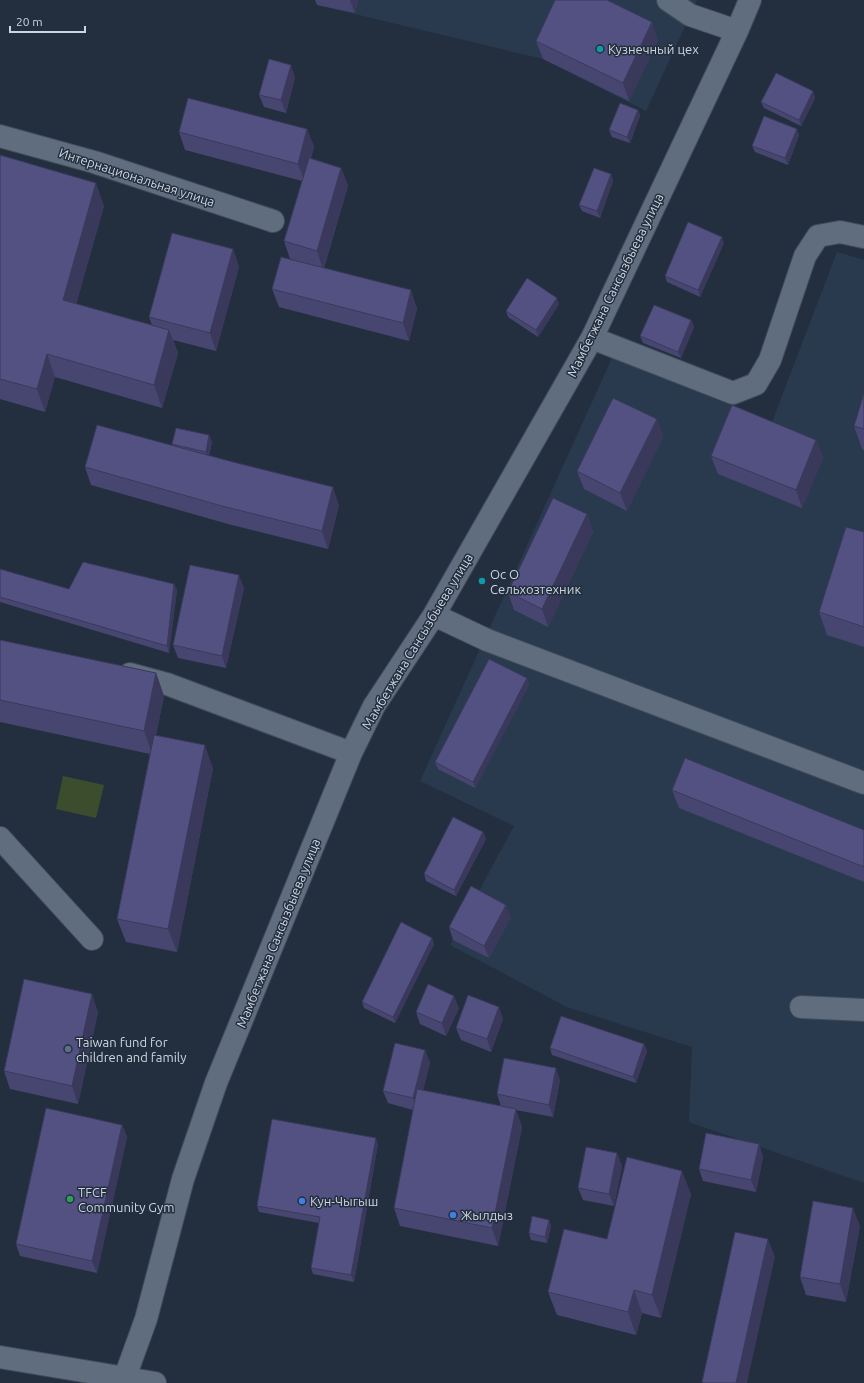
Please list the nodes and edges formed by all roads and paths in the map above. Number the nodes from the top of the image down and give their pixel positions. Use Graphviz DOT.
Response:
graph roads {
  1 [pos="668,0"];
  2 [pos="750,0"];
  3 [pos="737,31"];
  4 [pos="0,136"];
  5 [pos="273,221"];
  6 [pos="864,237"];
  7 [pos="592,338"];
  8 [pos="434,614"];
  9 [pos="114,670"];
  10 [pos="351,753"];
  11 [pos="864,783"];
  12 [pos="0,838"];
  13 [pos="92,939"];
  14 [pos="801,1007"];
  15 [pos="864,1010"];
  16 [pos="0,1357"];
  17 [pos="125,1377"];
  18 [pos="155,1383"];
  1 -- 3 [label="street"];
  2 -- 3 [label="street, Мамбетжана Сансызбыева улица"];
  3 -- 7 [label="street, Мамбетжана Сансызбыева улица"];
  4 -- 5 [label="street, Интернациональная улица"];
  6 -- 7 [label="street"];
  7 -- 8 [label="street, Мамбетжана Сансызбыева улица"];
  8 -- 10 [label="street, Мамбетжана Сансызбыева улица"];
  8 -- 11 [label="street"];
  9 -- 10 [label="street"];
  10 -- 17 [label="street, Мамбетжана Сансызбыева улица"];
  12 -- 13 [label="street"];
  14 -- 15 [label="street"];
  16 -- 17 [label="street"];
  17 -- 18 [label="street"];
}
